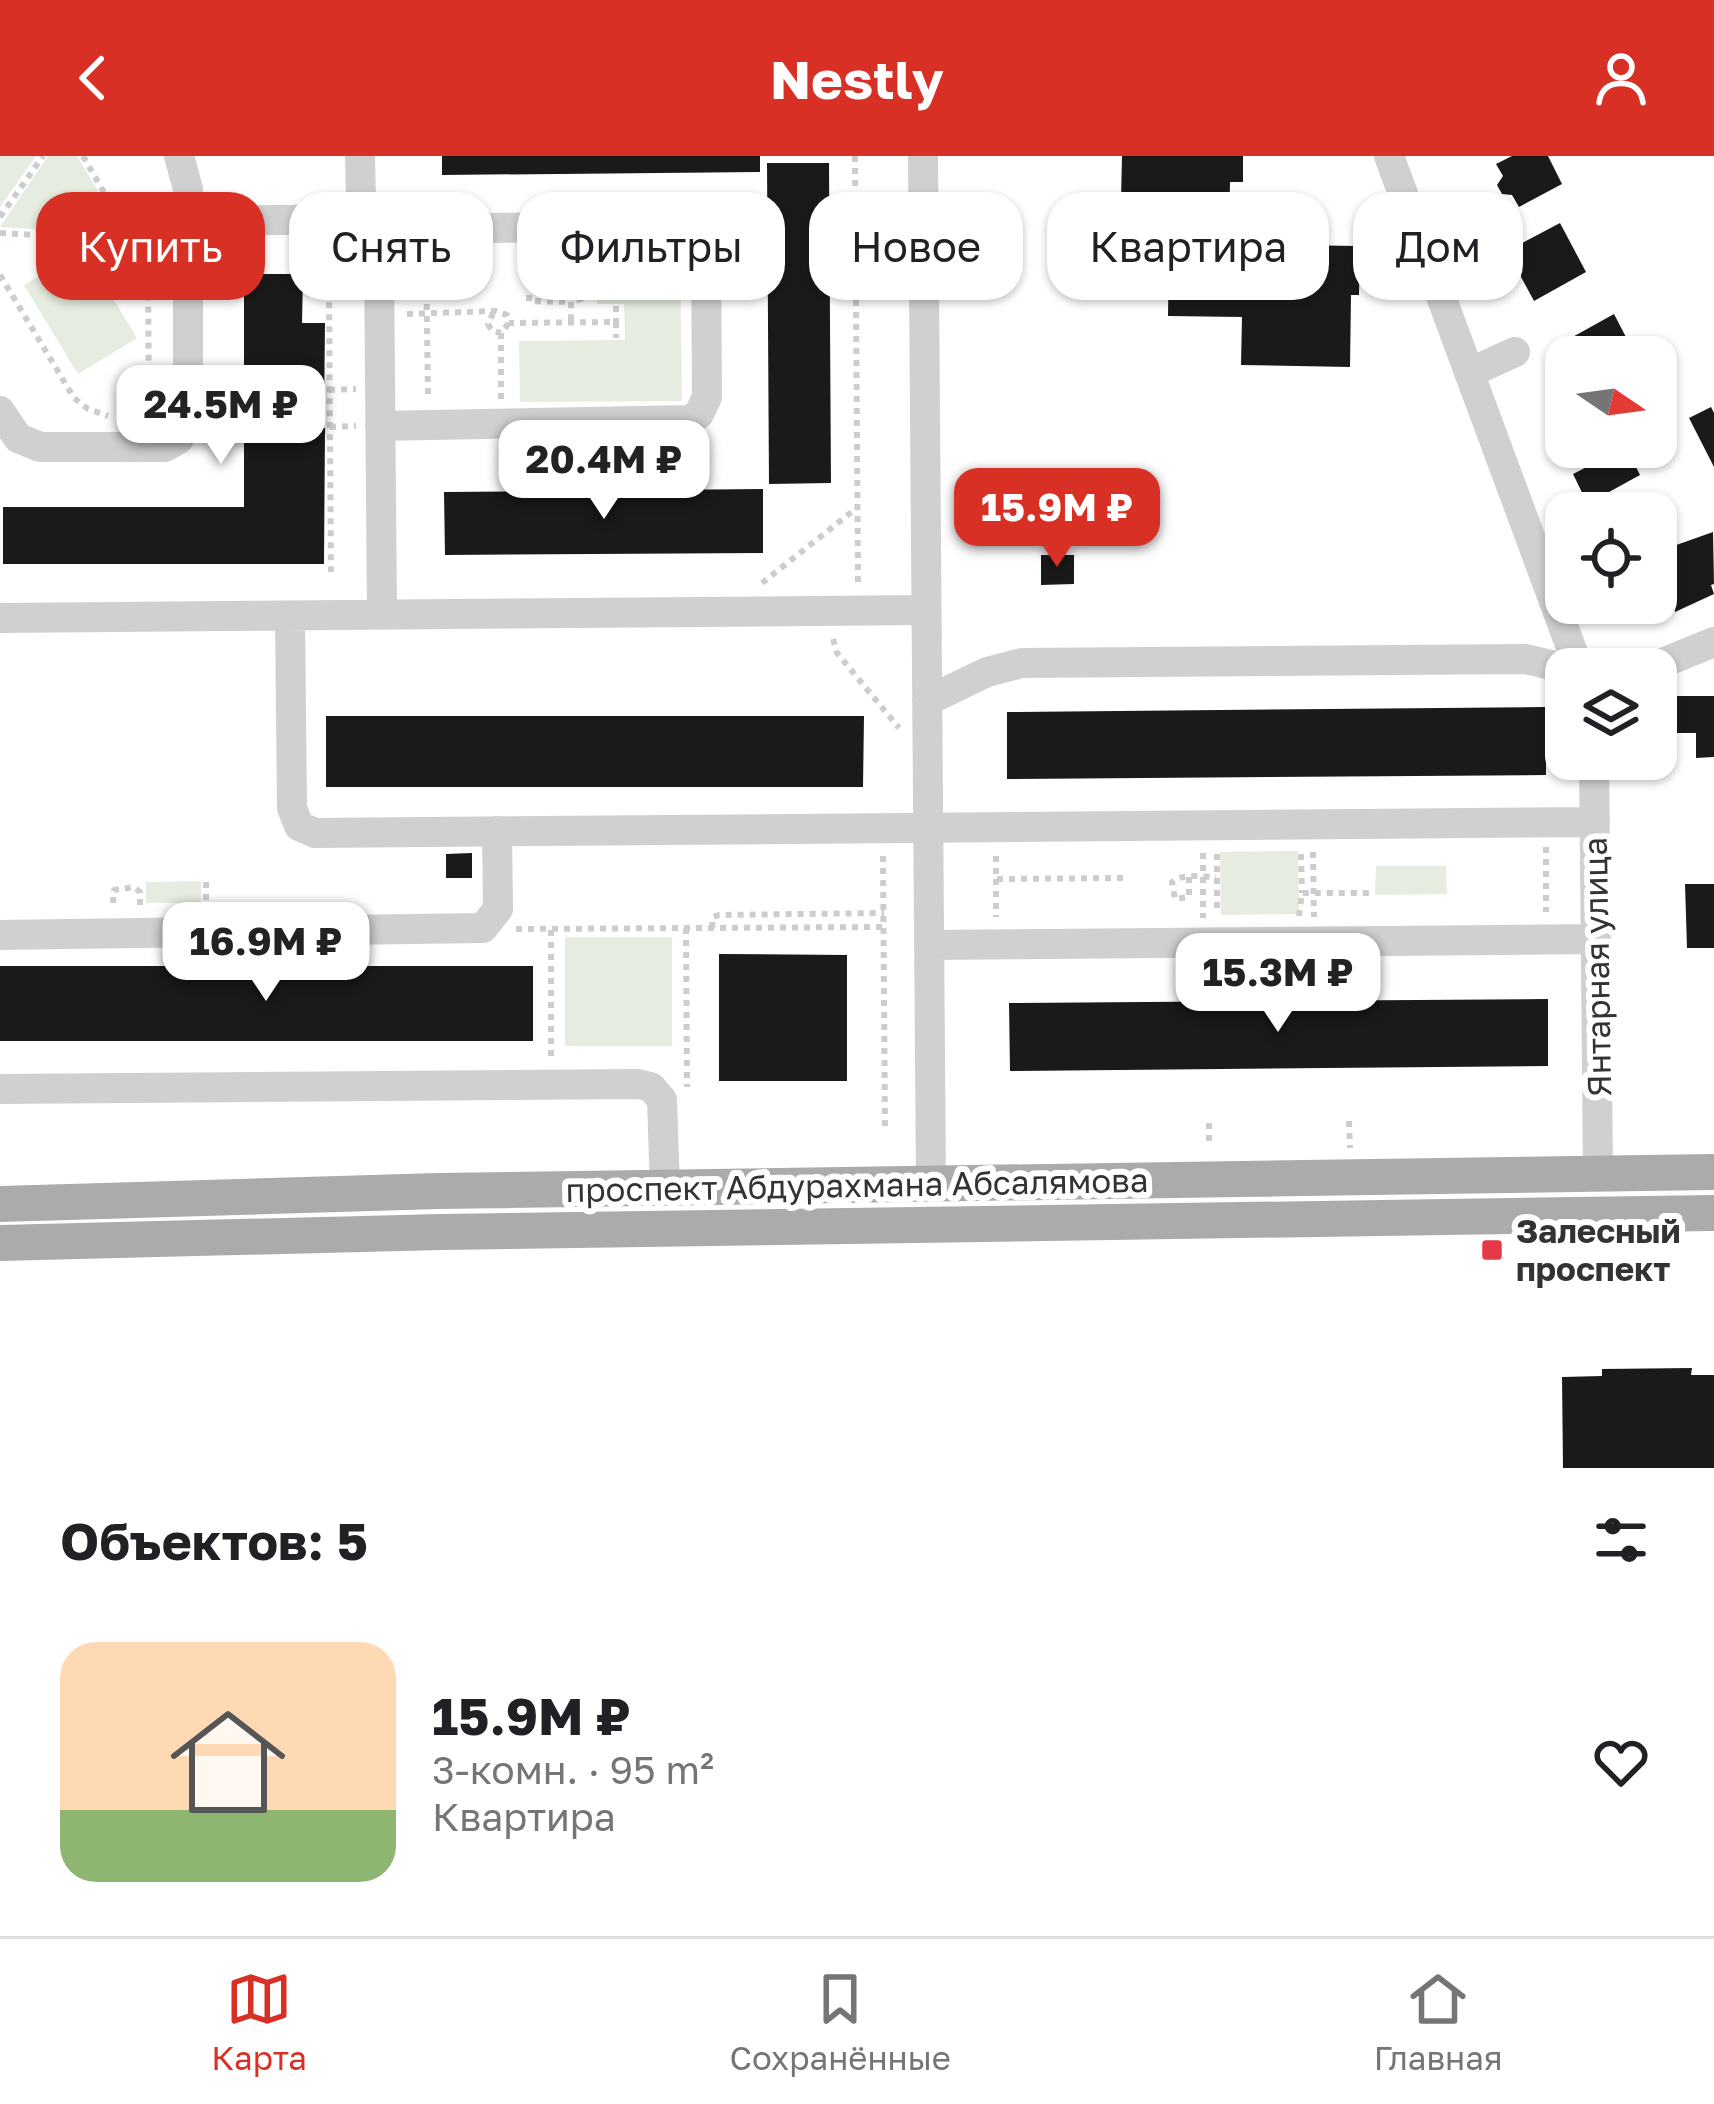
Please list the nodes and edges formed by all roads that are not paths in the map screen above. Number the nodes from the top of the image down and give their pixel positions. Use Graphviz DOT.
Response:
graph roads {
  1 [pos="360,156"];
  2 [pos="923,156"];
  3 [pos="1389,156"];
  4 [pos="189,160"];
  5 [pos="189,192"];
  6 [pos="361,192"];
  7 [pos="493,227"];
  8 [pos="188,300"];
  9 [pos="380,300"];
  10 [pos="1515,352"];
  11 [pos="1469,374"];
  12 [pos="1,416"];
  13 [pos="380,426"];
  14 [pos="926,610"];
  15 [pos="382,615"];
  16 [pos="290,616"];
  17 [pos="0,618"];
  18 [pos="1714,642"];
  19 [pos="1571,648"];
  20 [pos="1677,657"];
  21 [pos="1545,664"];
  22 [pos="927,701"];
  23 [pos="1594,780"];
  24 [pos="1595,822"];
  25 [pos="928,828"];
  26 [pos="497,831"];
  27 [pos="0,935"];
  28 [pos="1596,939"];
  29 [pos="929,945"];
  30 [pos="0,1089"];
  31 [pos="1714,1172"];
  32 [pos="1598,1174"];
  33 [pos="931,1184"];
  34 [pos="664,1187"];
  35 [pos="0,1204"];
  36 [pos="1714,1213"];
  37 [pos="0,1243"];
  1 -- 6 [label="street"];
  2 -- 14 [label="street"];
  3 -- 11 [label="street"];
  4 -- 5 [label="street"];
  7 -- 13 [label="street"];
  8 -- 12 [label="street"];
  9 -- 13 [label="street"];
  10 -- 11 [label="street"];
  11 -- 19 [label="street"];
  13 -- 15 [label="street"];
  14 -- 15 [label="street"];
  14 -- 22 [label="street"];
  15 -- 16 [label="street"];
  16 -- 17 [label="street"];
  16 -- 26 [label="street"];
  18 -- 20 [label="street"];
  21 -- 22 [label="street"];
  22 -- 25 [label="street"];
  23 -- 24 [label="street, Янтарная улица"];
  24 -- 25 [label="street"];
  24 -- 28 [label="street, Янтарная улица"];
  25 -- 26 [label="street"];
  25 -- 29 [label="street"];
  26 -- 27 [label="street"];
  28 -- 29 [label="street"];
  28 -- 32 [label="street, Янтарная улица"];
  29 -- 33 [label="street"];
  30 -- 34 [label="street"];
  31 -- 32 [label="main road, проспект Абдурахмана Абсалямова"];
  32 -- 33 [label="main road, проспект Абдурахмана Абсалямова"];
  33 -- 34 [label="main road, проспект Абдурахмана Абсалямова"];
  34 -- 35 [label="main road, проспект Абдурахмана Абсалямова"];
  36 -- 37 [label="main road, проспект Абдурахмана Абсалямова"];
}
